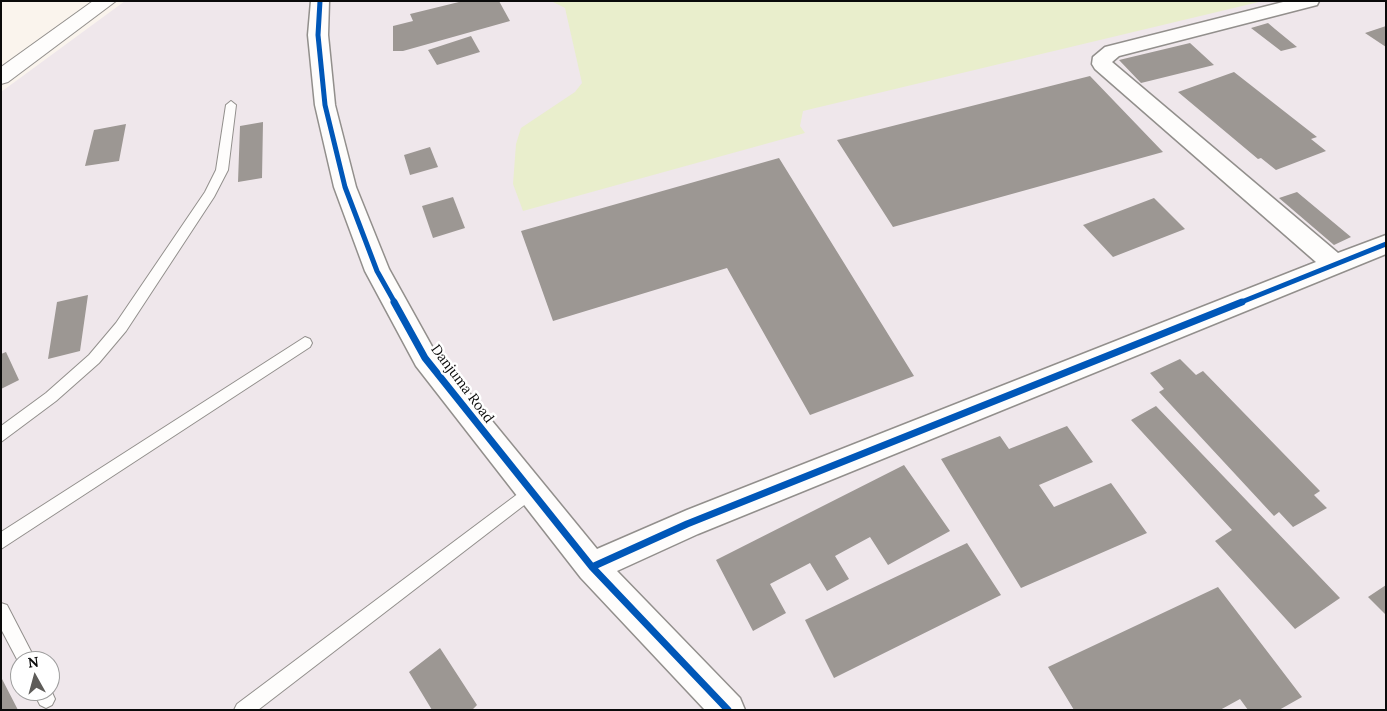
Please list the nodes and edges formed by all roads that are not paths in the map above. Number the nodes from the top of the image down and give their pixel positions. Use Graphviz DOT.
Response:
graph roads {
  1 [pos="106,1"];
  2 [pos="320,1"];
  3 [pos="1310,1"];
  4 [pos="1,77"];
  5 [pos="231,105"];
  6 [pos="1386,244"];
  7 [pos="1335,264"];
  8 [pos="305,343"];
  9 [pos="1,435"];
  10 [pos="531,491"];
  11 [pos="1,542"];
  12 [pos="592,567"];
  13 [pos="1,611"];
  14 [pos="22,651"];
  15 [pos="243,710"];
  16 [pos="728,710"];
  1 -- 4 [label="street"];
  2 -- 10 [label="street, Danjuma Road"];
  3 -- 7 [label="street"];
  5 -- 9 [label="lane"];
  6 -- 7 [label="street"];
  7 -- 12 [label="street"];
  8 -- 11 [label="lane"];
  10 -- 12 [label="street, Danjuma Road"];
  10 -- 15 [label="lane"];
  12 -- 16 [label="street, Danjuma Road"];
  13 -- 14 [label="lane"];
}
